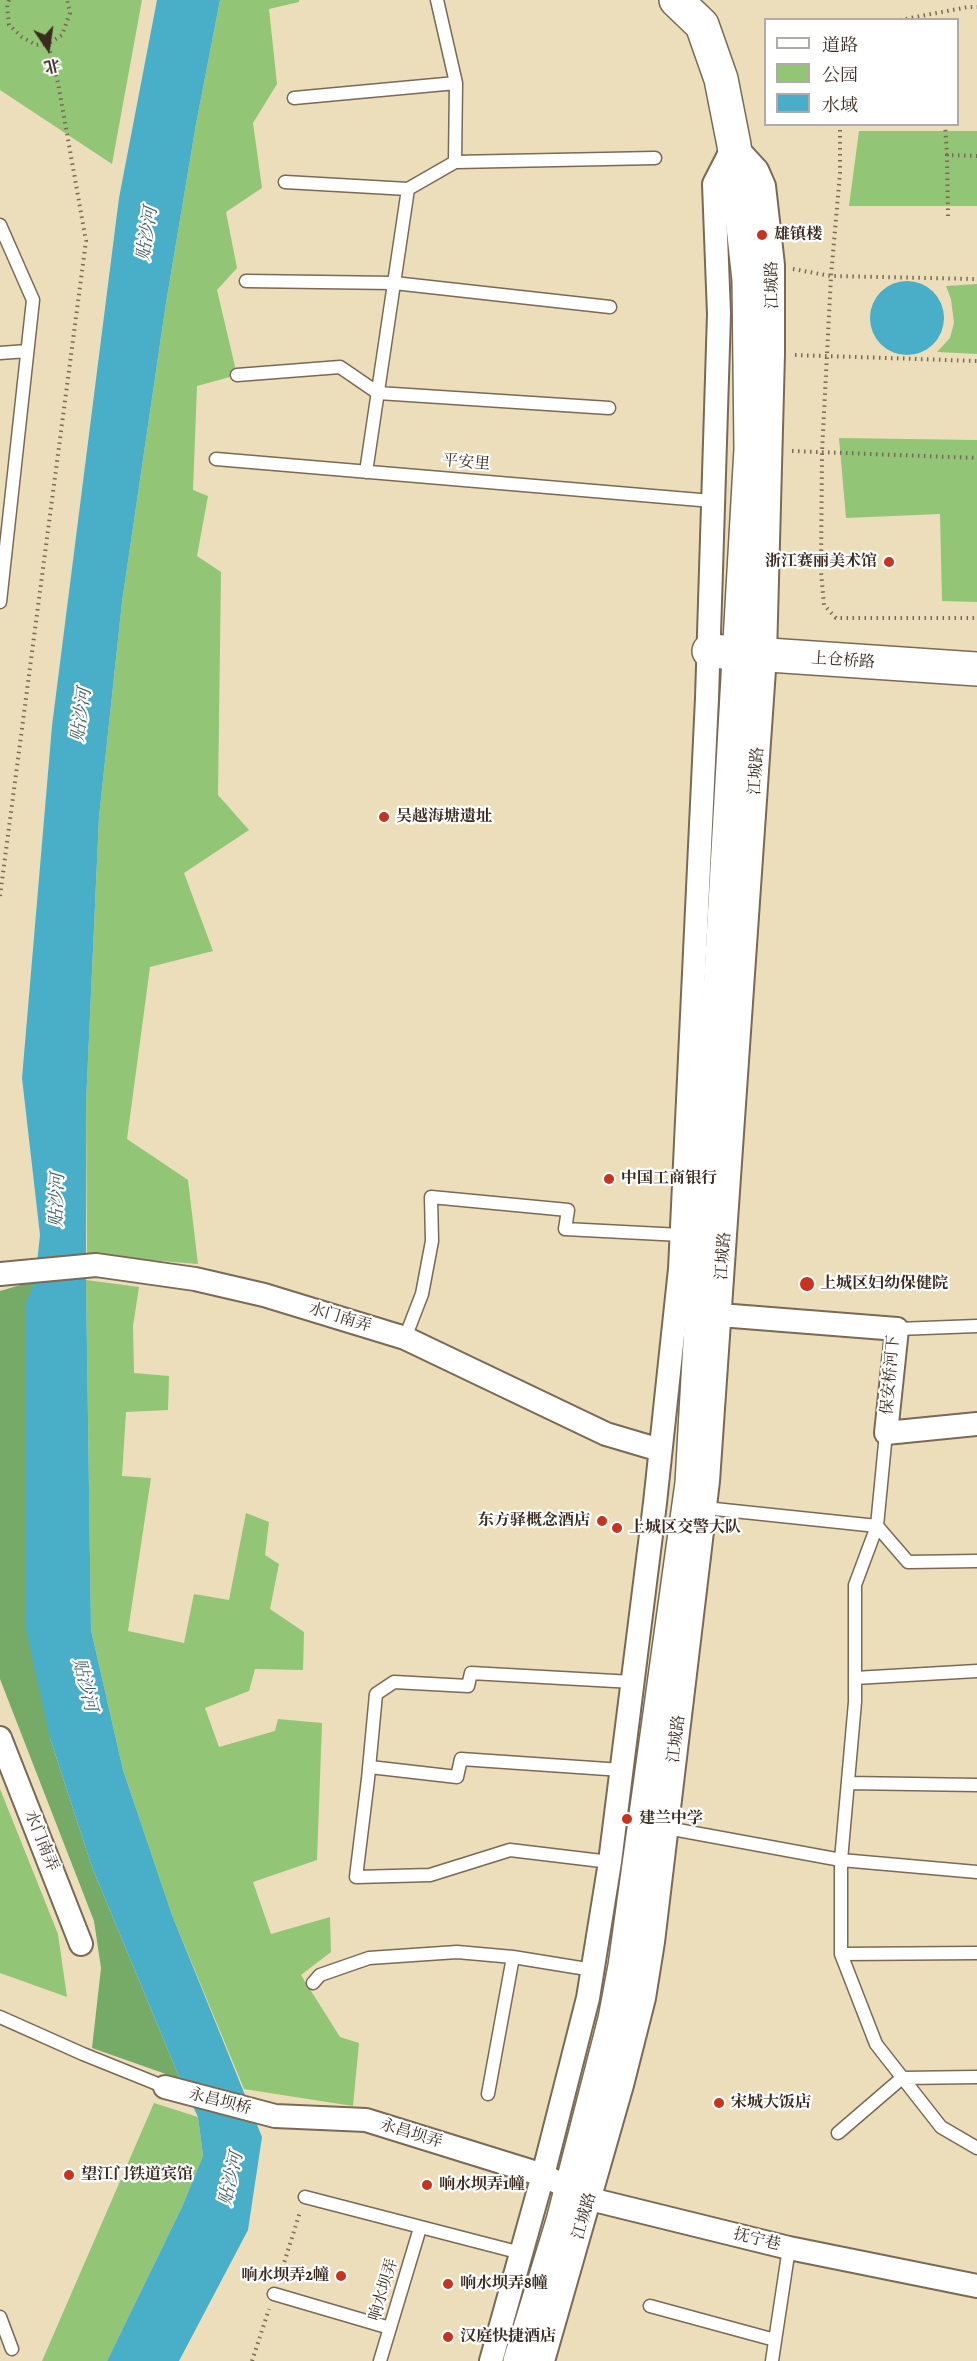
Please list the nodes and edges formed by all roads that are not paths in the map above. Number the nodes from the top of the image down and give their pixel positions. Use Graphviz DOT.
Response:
graph roads {
  1 [pos="437,0"];
  2 [pos="676,0"];
  3 [pos="704,13"];
  4 [pos="456,83"];
  5 [pos="294,98"];
  6 [pos="734,145"];
  7 [pos="655,158"];
  8 [pos="455,162"];
  9 [pos="285,182"];
  10 [pos="408,189"];
  11 [pos="0,225"];
  12 [pos="246,281"];
  13 [pos="394,283"];
  14 [pos="610,308"];
  15 [pos="27,351"];
  16 [pos="0,352"];
  17 [pos="237,375"];
  18 [pos="378,393"];
  19 [pos="609,408"];
  20 [pos="216,459"];
  21 [pos="366,472"];
  22 [pos="712,501"];
  23 [pos="2,560"];
  24 [pos="0,602"];
  25 [pos="738,654"];
  26 [pos="977,669"];
  27 [pos="681,1235"];
  28 [pos="0,1274"];
  29 [pos="720,1315"];
  30 [pos="977,1326"];
  31 [pos="897,1329"];
  32 [pos="405,1338"];
  33 [pos="977,1424"];
  34 [pos="886,1433"];
  35 [pos="660,1450"];
  36 [pos="705,1508"];
  37 [pos="877,1527"];
  38 [pos="977,1561"];
  39 [pos="977,1671"];
  40 [pos="855,1678"];
  41 [pos="633,1682"];
  42 [pos="0,1738"];
  43 [pos="370,1767"];
  44 [pos="621,1770"];
  45 [pos="848,1783"];
  46 [pos="977,1785"];
  47 [pos="667,1828"];
  48 [pos="841,1860"];
  49 [pos="610,1862"];
  50 [pos="977,1872"];
  51 [pos="81,1944"];
  52 [pos="977,1953"];
  53 [pos="841,1954"];
  54 [pos="513,1958"];
  55 [pos="593,1970"];
  56 [pos="313,1983"];
  57 [pos="0,2017"];
  58 [pos="977,2077"];
  59 [pos="902,2078"];
  60 [pos="165,2087"];
  61 [pos="488,2094"];
  62 [pos="275,2115"];
  63 [pos="838,2133"];
  64 [pos="977,2148"];
  65 [pos="568,2188"];
  66 [pos="305,2197"];
  67 [pos="420,2228"];
  68 [pos="789,2248"];
  69 [pos="521,2253"];
  70 [pos="977,2286"];
  71 [pos="274,2294"];
  72 [pos="650,2306"];
  73 [pos="0,2317"];
  74 [pos="390,2328"];
  75 [pos="775,2340"];
  76 [pos="12,2349"];
  77 [pos="380,2361"];
  78 [pos="491,2361"];
  79 [pos="520,2361"];
  80 [pos="543,2361"];
  81 [pos="772,2361"];
  1 -- 4 [label="lane"];
  2 -- 3 [label="main road, 江城路"];
  3 -- 6 [label="main road, 江城路"];
  4 -- 5 [label="lane"];
  4 -- 8 [label="lane"];
  6 -- 22 [label="street, 江城路"];
  6 -- 25 [label="main road, 江城路"];
  6 -- 25 [label="street, 江城路"];
  7 -- 8 [label="lane"];
  8 -- 10 [label="lane"];
  9 -- 10 [label="lane"];
  10 -- 13 [label="lane"];
  11 -- 15 [label="lane"];
  12 -- 13 [label="lane"];
  13 -- 14 [label="lane"];
  13 -- 18 [label="lane"];
  15 -- 16 [label="lane"];
  15 -- 23 [label="lane"];
  17 -- 18 [label="lane"];
  18 -- 19 [label="lane"];
  18 -- 21 [label="lane"];
  20 -- 21 [label="lane, 平安里"];
  21 -- 22 [label="lane, 平安里"];
  22 -- 25 [label="street, 江城路"];
  23 -- 24 [label="lane"];
  25 -- 26 [label="main road, 上仓桥路"];
  25 -- 27 [label="street, 江城路"];
  25 -- 29 [label="street, 江城路"];
  25 -- 65 [label="main road, 江城路"];
  27 -- 32 [label="lane"];
  27 -- 35 [label="street, 江城路"];
  28 -- 32 [label="street, 水门南弄"];
  29 -- 31 [label="street, 保安桥河下"];
  29 -- 36 [label="street, 江城路"];
  30 -- 31 [label="lane"];
  31 -- 34 [label="street, 保安桥河下"];
  32 -- 35 [label="street, 水门南弄"];
  33 -- 34 [label="street, 保安桥河下"];
  34 -- 37 [label="lane"];
  35 -- 41 [label="street, 江城路"];
  36 -- 37 [label="lane"];
  36 -- 47 [label="street, 江城路"];
  37 -- 38 [label="lane"];
  37 -- 40 [label="lane"];
  39 -- 40 [label="lane"];
  40 -- 45 [label="lane"];
  41 -- 43 [label="lane"];
  41 -- 44 [label="street, 江城路"];
  42 -- 51 [label="street, 水门南弄"];
  43 -- 44 [label="lane"];
  43 -- 49 [label="lane"];
  44 -- 49 [label="street, 江城路"];
  45 -- 46 [label="lane"];
  45 -- 48 [label="lane"];
  47 -- 48 [label="lane"];
  47 -- 65 [label="street, 江城路"];
  48 -- 50 [label="lane"];
  48 -- 53 [label="lane"];
  49 -- 55 [label="street, 江城路"];
  52 -- 53 [label="lane"];
  53 -- 59 [label="lane"];
  54 -- 55 [label="lane"];
  54 -- 56 [label="lane"];
  54 -- 61 [label="lane"];
  55 -- 65 [label="street, 江城路"];
  57 -- 60 [label="lane"];
  58 -- 59 [label="lane"];
  59 -- 63 [label="lane"];
  59 -- 64 [label="lane"];
  60 -- 62 [label="street, 永昌坝桥"];
  62 -- 65 [label="street, 永昌坝弄"];
  65 -- 68 [label="street, 抚宁巷"];
  65 -- 69 [label="street, 江城路"];
  65 -- 79 [label="main road, 江城路"];
  65 -- 80 [label="street, 江城路"];
  66 -- 67 [label="lane"];
  67 -- 69 [label="lane"];
  67 -- 74 [label="lane, 响水坝弄"];
  68 -- 70 [label="street, 抚宁巷"];
  68 -- 75 [label="lane"];
  69 -- 78 [label="street, 江城路"];
  71 -- 74 [label="lane"];
  72 -- 75 [label="lane"];
  73 -- 76 [label="lane"];
  74 -- 77 [label="lane, 响水坝弄"];
  75 -- 81 [label="lane"];
}
